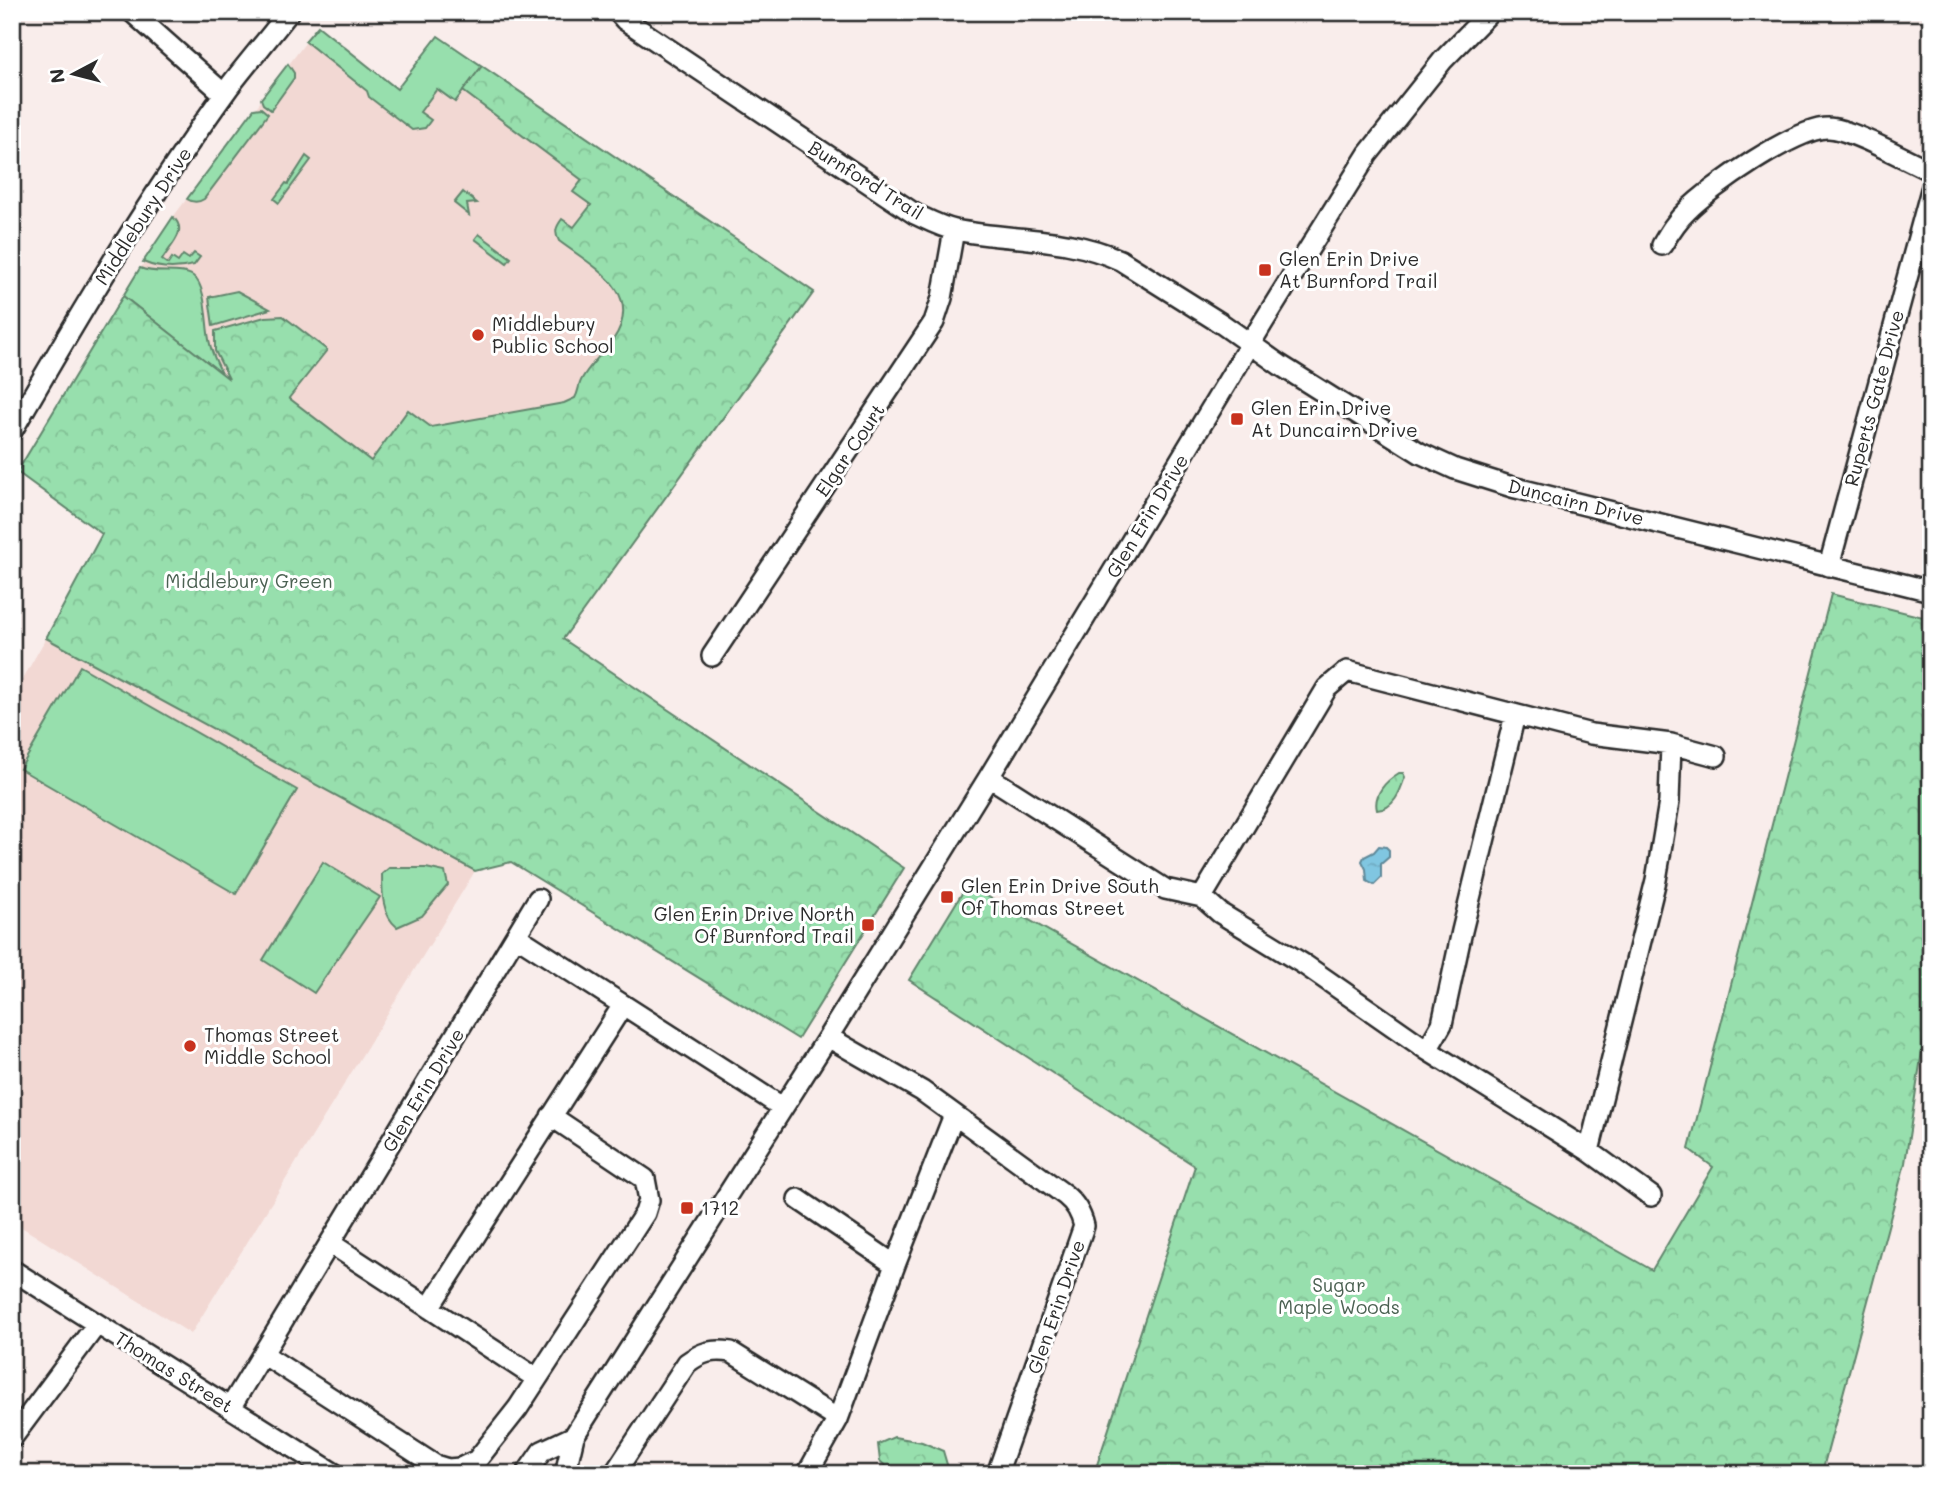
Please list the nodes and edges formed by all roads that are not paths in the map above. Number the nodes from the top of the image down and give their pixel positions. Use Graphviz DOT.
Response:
graph roads {
  1 [pos="132,12"];
  2 [pos="289,12"];
  3 [pos="618,12"];
  4 [pos="1490,12"];
  5 [pos="224,94"];
  6 [pos="1931,172"];
  7 [pos="1931,190"];
  8 [pos="954,230"];
  9 [pos="1662,245"];
  10 [pos="1251,344"];
  11 [pos="12,431"];
  12 [pos="1829,566"];
  13 [pos="1931,591"];
  14 [pos="712,656"];
  15 [pos="1515,715"];
  16 [pos="1671,744"];
  17 [pos="1716,756"];
  18 [pos="989,777"];
  19 [pos="1202,898"];
  20 [pos="538,899"];
  21 [pos="516,936"];
  22 [pos="623,1005"];
  23 [pos="828,1037"];
  24 [pos="1427,1050"];
  25 [pos="782,1107"];
  26 [pos="954,1115"];
  27 [pos="551,1116"];
  28 [pos="1589,1151"];
  29 [pos="1651,1196"];
  30 [pos="798,1199"];
  31 [pos="330,1243"];
  32 [pos="895,1265"];
  33 [pos="12,1270"];
  34 [pos="429,1308"];
  35 [pos="97,1324"];
  36 [pos="263,1354"];
  37 [pos="536,1378"];
  38 [pos="230,1408"];
  39 [pos="838,1419"];
  40 [pos="574,1436"];
  41 [pos="12,1438"];
  42 [pos="335,1474"];
  43 [pos="526,1474"];
  44 [pos="565,1474"];
  45 [pos="614,1474"];
  46 [pos="807,1474"];
  47 [pos="997,1474"];
  1 -- 5 [label="street"];
  2 -- 5 [label="street, Middlebury Drive"];
  3 -- 8 [label="street, Burnford Trail"];
  4 -- 10 [label="street, Glen Erin Drive"];
  5 -- 11 [label="street, Middlebury Drive"];
  6 -- 9 [label="street"];
  7 -- 12 [label="street, Ruperts Gate Drive"];
  8 -- 10 [label="street, Burnford Trail"];
  8 -- 14 [label="street, Elgar Court"];
  10 -- 12 [label="street, Duncairn Drive"];
  10 -- 18 [label="street, Glen Erin Drive"];
  12 -- 13 [label="street, Duncairn Drive"];
  15 -- 16 [label="street"];
  15 -- 19 [label="street"];
  15 -- 24 [label="street"];
  16 -- 17 [label="street"];
  16 -- 28 [label="street"];
  18 -- 19 [label="street"];
  18 -- 23 [label="street, Glen Erin Drive"];
  19 -- 24 [label="street"];
  20 -- 21 [label="street, Glen Erin Drive"];
  21 -- 22 [label="street"];
  21 -- 31 [label="street, Glen Erin Drive"];
  22 -- 25 [label="street"];
  22 -- 27 [label="street"];
  23 -- 25 [label="street, Glen Erin Drive"];
  23 -- 26 [label="street, Glen Erin Drive"];
  24 -- 28 [label="street"];
  25 -- 40 [label="street, Glen Erin Drive"];
  26 -- 32 [label="street"];
  26 -- 47 [label="street, Glen Erin Drive"];
  27 -- 34 [label="street"];
  27 -- 37 [label="street"];
  28 -- 29 [label="street"];
  30 -- 32 [label="street"];
  31 -- 34 [label="street"];
  31 -- 36 [label="street, Glen Erin Drive"];
  32 -- 39 [label="street"];
  33 -- 35 [label="street, Thomas Street"];
  34 -- 37 [label="street"];
  35 -- 38 [label="street, Thomas Street"];
  35 -- 41 [label="street"];
  36 -- 37 [label="street"];
  36 -- 38 [label="street, Glen Erin Drive"];
  38 -- 42 [label="street, Thomas Street"];
  39 -- 45 [label="street"];
  39 -- 46 [label="street"];
  40 -- 43 [label="street"];
  40 -- 44 [label="street, Glen Erin Drive"];
}
